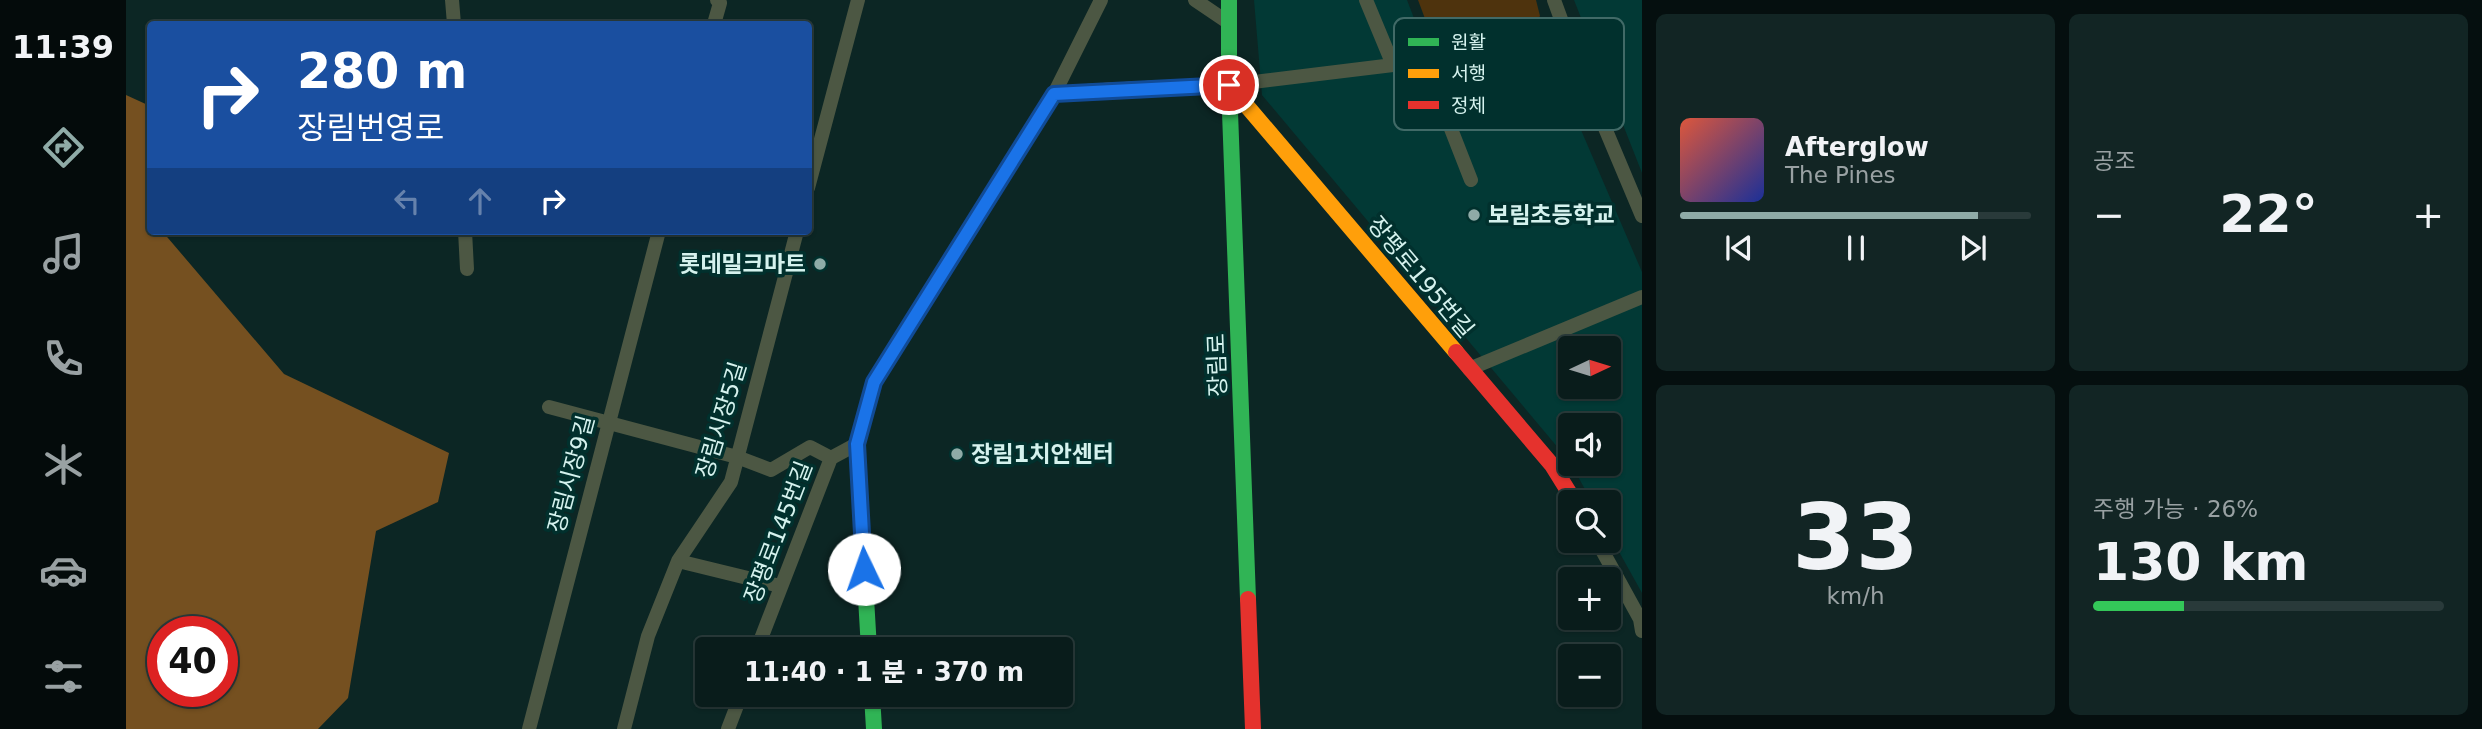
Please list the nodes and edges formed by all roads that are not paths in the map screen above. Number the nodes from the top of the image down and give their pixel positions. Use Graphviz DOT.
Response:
graph roads {
  1 [pos="452,0"];
  2 [pos="718,0"];
  3 [pos="858,0"];
  4 [pos="1101,0"];
  5 [pos="1195,0"];
  6 [pos="1229,0"];
  7 [pos="1366,0"];
  8 [pos="1554,0"];
  9 [pos="1561,18"];
  10 [pos="454,21"];
  11 [pos="715,21"];
  12 [pos="1229,23"];
  13 [pos="1393,65"];
  14 [pos="1229,85"];
  15 [pos="1054,94"];
  16 [pos="1451,130"];
  17 [pos="1606,130"];
  18 [pos="812,173"];
  19 [pos="1471,180"];
  20 [pos="1642,216"];
  21 [pos="465,235"];
  22 [pos="658,235"];
  23 [pos="796,235"];
  24 [pos="467,269"];
  25 [pos="1642,297"];
  26 [pos="1469,369"];
  27 [pos="549,407"];
  28 [pos="608,423"];
  29 [pos="857,444"];
  30 [pos="737,457"];
  31 [pos="831,458"];
  32 [pos="1568,490"];
  33 [pos="1604,553"];
  34 [pos="678,561"];
  35 [pos="780,586"];
  36 [pos="1642,631"];
  37 [pos="761,637"];
  38 [pos="868,637"];
  39 [pos="736,707"];
  40 [pos="873,707"];
  41 [pos="528,729"];
  42 [pos="624,729"];
  43 [pos="728,729"];
  44 [pos="874,729"];
  45 [pos="1253,729"];
  1 -- 10 [label="street"];
  2 -- 11 [label="street"];
  3 -- 18 [label="street"];
  4 -- 15 [label="street"];
  5 -- 12 [label="street"];
  6 -- 12 [label="street, 장림로"];
  7 -- 13 [label="street"];
  8 -- 9 [label="street"];
  12 -- 14 [label="street, 장림로"];
  13 -- 14 [label="street"];
  14 -- 15 [label="street"];
  14 -- 26 [label="street, 장평로195번길"];
  14 -- 45 [label="street, 장림로"];
  15 -- 29 [label="street"];
  16 -- 19 [label="street"];
  17 -- 20 [label="street"];
  21 -- 24 [label="street"];
  22 -- 28 [label="street, 장림시장9길"];
  23 -- 30 [label="street, 장림시장5길"];
  25 -- 26 [label="street"];
  26 -- 32 [label="street, 장평로195번길"];
  27 -- 28 [label="street"];
  28 -- 30 [label="street"];
  28 -- 41 [label="street, 장림시장9길"];
  29 -- 31 [label="street, 장평로145번길"];
  29 -- 38 [label="street"];
  30 -- 31 [label="street"];
  30 -- 34 [label="street, 장림시장5길"];
  31 -- 35 [label="street, 장평로145번길"];
  33 -- 36 [label="street"];
  34 -- 35 [label="street"];
  34 -- 42 [label="street, 장림시장5길"];
  35 -- 37 [label="street, 장평로145번길"];
  39 -- 43 [label="street"];
  40 -- 44 [label="street"];
}
